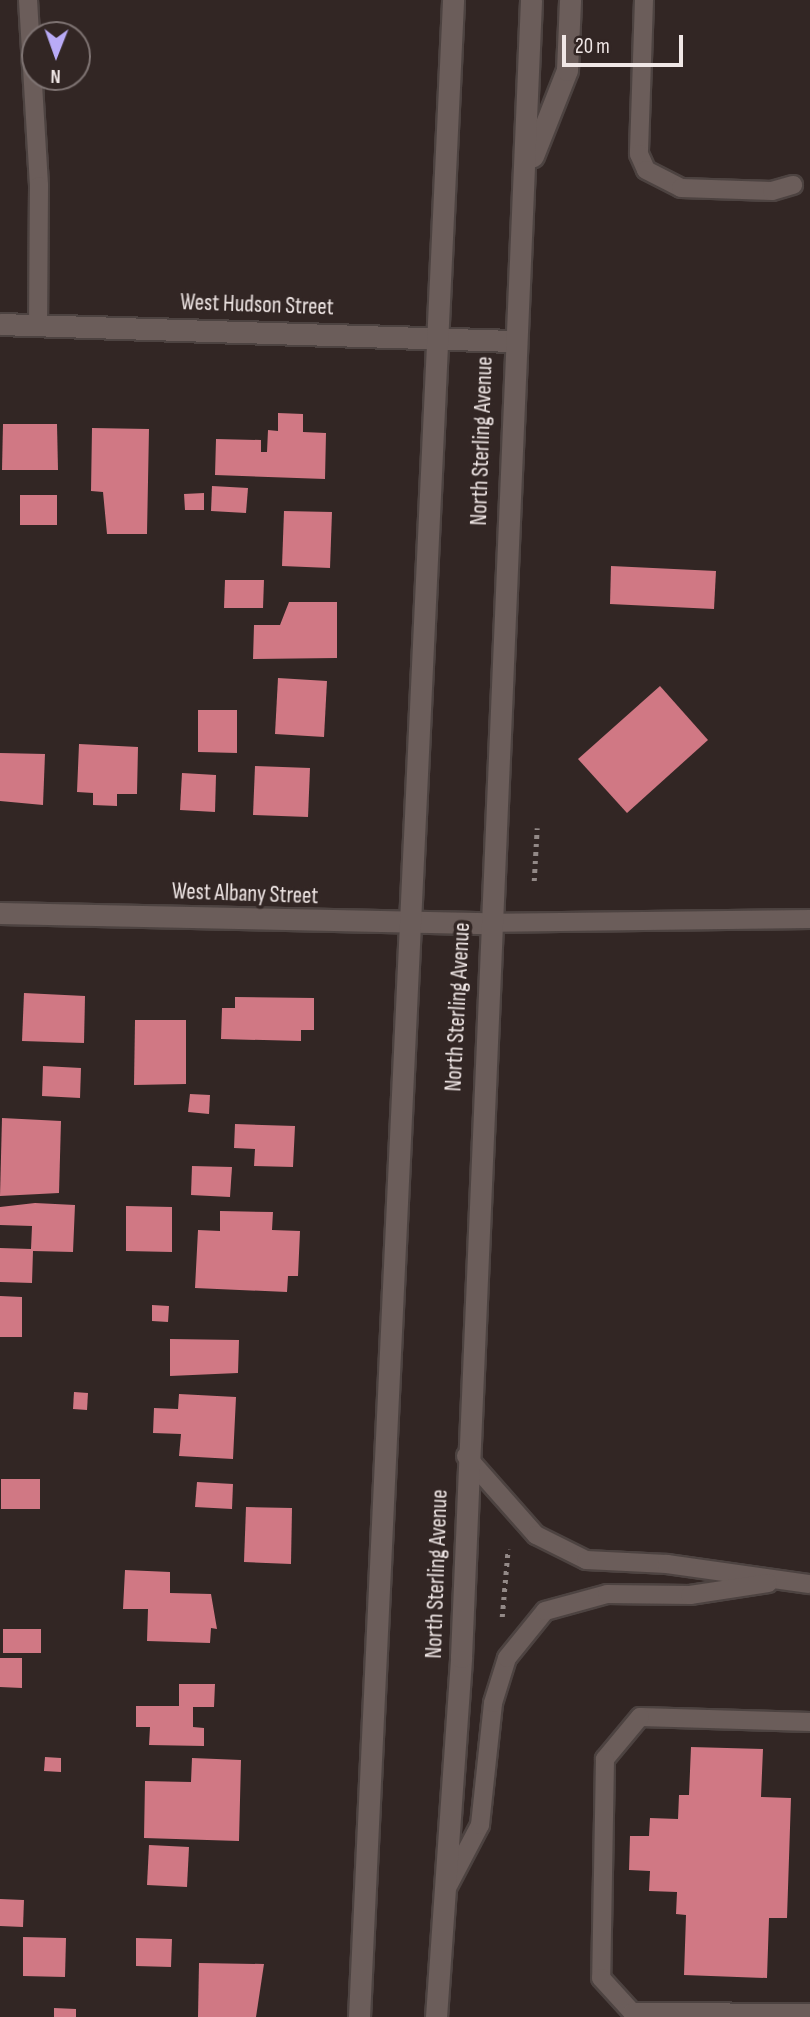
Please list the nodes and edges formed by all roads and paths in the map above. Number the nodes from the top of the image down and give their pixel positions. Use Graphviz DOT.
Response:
graph roads {
  1 [pos="28,0"];
  2 [pos="453,0"];
  3 [pos="531,0"];
  4 [pos="570,0"];
  5 [pos="644,0"];
  6 [pos="528,168"];
  7 [pos="793,185"];
  8 [pos="0,324"];
  9 [pos="38,325"];
  10 [pos="438,336"];
  11 [pos="512,341"];
  12 [pos="537,828"];
  13 [pos="534,881"];
  14 [pos="0,913"];
  15 [pos="810,919"];
  16 [pos="488,923"];
  17 [pos="412,924"];
  18 [pos="466,1456"];
  19 [pos="509,1534"];
  20 [pos="768,1583"];
  21 [pos="810,1584"];
  22 [pos="509,1627"];
  23 [pos="810,1722"];
  24 [pos="448,1886"];
  25 [pos="810,2013"];
  26 [pos="359,2017"];
  27 [pos="436,2017"];
  1 -- 9 [label="lane"];
  2 -- 10 [label="main road, North Sterling Avenue"];
  3 -- 6 [label="main road, North Sterling Avenue"];
  4 -- 6 [label="main road"];
  5 -- 7 [label="lane"];
  6 -- 11 [label="main road, North Sterling Avenue"];
  8 -- 9 [label="main road, West Hudson Street"];
  9 -- 10 [label="main road, West Hudson Street"];
  10 -- 11 [label="main road, West Hudson Street"];
  10 -- 17 [label="main road, North Sterling Avenue"];
  11 -- 16 [label="main road, North Sterling Avenue"];
  12 -- 13 [label="path"];
  14 -- 17 [label="main road, West Albany Street"];
  15 -- 16 [label="lane"];
  16 -- 17 [label="main road, West Albany Street"];
  16 -- 18 [label="main road, North Sterling Avenue"];
  17 -- 26 [label="main road, North Sterling Avenue"];
  18 -- 20 [label="lane"];
  18 -- 24 [label="main road, North Sterling Avenue"];
  19 -- 22 [label="path"];
  20 -- 21 [label="lane"];
  20 -- 24 [label="lane"];
  23 -- 25 [label="lane"];
  24 -- 27 [label="main road, North Sterling Avenue"];
}
